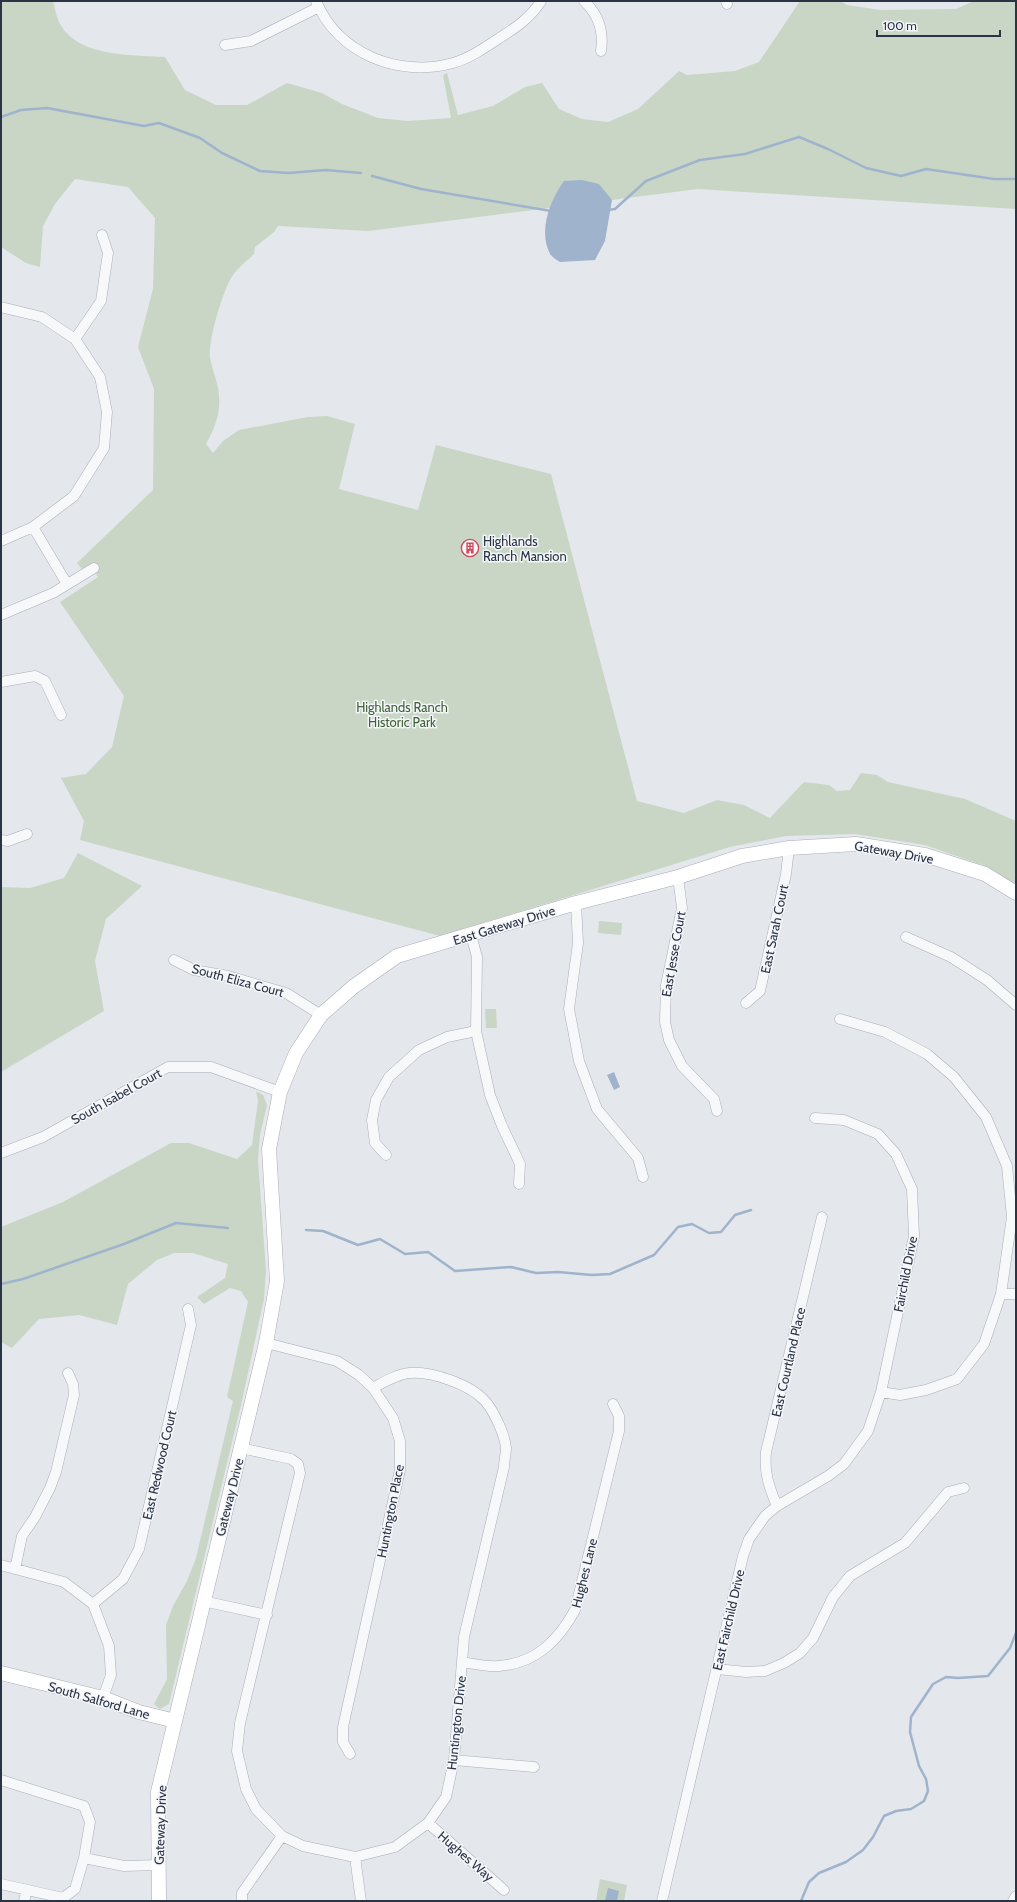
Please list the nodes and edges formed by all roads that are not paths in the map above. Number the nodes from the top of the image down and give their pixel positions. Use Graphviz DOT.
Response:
graph roads {
  1 [pos="541,1"];
  2 [pos="584,1"];
  3 [pos="317,4"];
  4 [pos="225,45"];
  5 [pos="601,51"];
  6 [pos="102,235"];
  7 [pos="1,307"];
  8 [pos="75,339"];
  9 [pos="33,527"];
  10 [pos="1,541"];
  11 [pos="94,568"];
  12 [pos="67,584"];
  13 [pos="1,615"];
  14 [pos="1,682"];
  15 [pos="61,715"];
  16 [pos="27,834"];
  17 [pos="1,840"];
  18 [pos="788,848"];
  19 [pos="678,877"];
  20 [pos="1016,893"];
  21 [pos="576,903"];
  22 [pos="471,935"];
  23 [pos="906,937"];
  24 [pos="174,960"];
  25 [pos="746,1003"];
  26 [pos="1016,1005"];
  27 [pos="322,1015"];
  28 [pos="840,1019"];
  29 [pos="476,1030"];
  30 [pos="280,1092"];
  31 [pos="717,1111"];
  32 [pos="815,1118"];
  33 [pos="1,1154"];
  34 [pos="386,1155"];
  35 [pos="644,1177"];
  36 [pos="519,1184"];
  37 [pos="822,1217"];
  38 [pos="1001,1294"];
  39 [pos="1016,1294"];
  40 [pos="188,1309"];
  41 [pos="266,1343"];
  42 [pos="68,1373"];
  43 [pos="373,1388"];
  44 [pos="880,1392"];
  45 [pos="614,1404"];
  46 [pos="241,1448"];
  47 [pos="964,1488"];
  48 [pos="777,1506"];
  49 [pos="1,1565"];
  50 [pos="15,1569"];
  51 [pos="203,1601"];
  52 [pos="93,1604"];
  53 [pos="267,1615"];
  54 [pos="462,1662"];
  55 [pos="717,1669"];
  56 [pos="1,1673"];
  57 [pos="103,1698"];
  58 [pos="175,1721"];
  59 [pos="350,1754"];
  60 [pos="454,1760"];
  61 [pos="534,1767"];
  62 [pos="1,1780"];
  63 [pos="428,1823"];
  64 [pos="282,1836"];
  65 [pos="355,1857"];
  66 [pos="84,1858"];
  67 [pos="159,1864"];
  68 [pos="1,1884"];
  69 [pos="26,1890"];
  70 [pos="504,1890"];
  71 [pos="1016,1896"];
  72 [pos="24,1901"];
  73 [pos="159,1901"];
  74 [pos="242,1901"];
  75 [pos="361,1901"];
  76 [pos="662,1901"];
  77 [pos="1013,1901"];
  1 -- 3 [label="street"];
  2 -- 5 [label="street"];
  3 -- 4 [label="street"];
  6 -- 8 [label="street"];
  7 -- 8 [label="street"];
  8 -- 9 [label="street"];
  9 -- 10 [label="street"];
  9 -- 12 [label="street"];
  11 -- 12 [label="street"];
  12 -- 13 [label="street"];
  14 -- 15 [label="street"];
  16 -- 17 [label="street"];
  18 -- 19 [label="street, East Gateway Drive"];
  18 -- 20 [label="street, Gateway Drive"];
  18 -- 25 [label="street, East Sarah Court"];
  19 -- 21 [label="street, East Gateway Drive"];
  19 -- 31 [label="street, East Jesse Court"];
  21 -- 22 [label="street, East Gateway Drive"];
  21 -- 35 [label="street"];
  22 -- 27 [label="street, East Gateway Drive"];
  22 -- 29 [label="street"];
  23 -- 26 [label="street"];
  24 -- 27 [label="street, South Eliza Court"];
  27 -- 30 [label="street, East Gateway Drive"];
  28 -- 38 [label="street"];
  29 -- 34 [label="street"];
  29 -- 36 [label="street"];
  30 -- 33 [label="street, South Isabel Court"];
  30 -- 41 [label="street, Gateway Drive"];
  32 -- 44 [label="street, Fairchild Drive"];
  37 -- 48 [label="street, East Courtland Place"];
  38 -- 39 [label="street"];
  38 -- 44 [label="street"];
  40 -- 52 [label="street, East Redwood Court"];
  41 -- 43 [label="street, Huntington Place"];
  41 -- 46 [label="street, Gateway Drive"];
  42 -- 50 [label="street"];
  43 -- 54 [label="street, Huntington Drive"];
  43 -- 59 [label="street, Huntington Place"];
  44 -- 48 [label="street, East Fairchild Drive"];
  45 -- 54 [label="street, Hughes Lane"];
  46 -- 51 [label="street, Gateway Drive"];
  46 -- 53 [label="street, Huntington Drive"];
  47 -- 55 [label="street"];
  48 -- 55 [label="street, East Fairchild Drive"];
  49 -- 50 [label="street"];
  50 -- 52 [label="street"];
  51 -- 53 [label="street"];
  51 -- 58 [label="street, Gateway Drive"];
  52 -- 57 [label="street"];
  53 -- 64 [label="street, Huntington Drive"];
  54 -- 60 [label="street, Huntington Drive"];
  55 -- 76 [label="street, East Fairchild Drive"];
  56 -- 57 [label="street, South Salford Lane"];
  57 -- 58 [label="street, South Salford Lane"];
  58 -- 67 [label="street, Gateway Drive"];
  60 -- 61 [label="street"];
  60 -- 63 [label="street, Huntington Drive"];
  62 -- 66 [label="street"];
  63 -- 65 [label="street, Huntington Drive"];
  63 -- 70 [label="street, Hughes Way"];
  64 -- 65 [label="street, Huntington Drive"];
  64 -- 74 [label="street"];
  65 -- 75 [label="street"];
  66 -- 67 [label="street"];
  66 -- 69 [label="street"];
  67 -- 73 [label="street, Gateway Drive"];
  68 -- 69 [label="street"];
  69 -- 72 [label="street"];
  71 -- 77 [label="street"];
}
